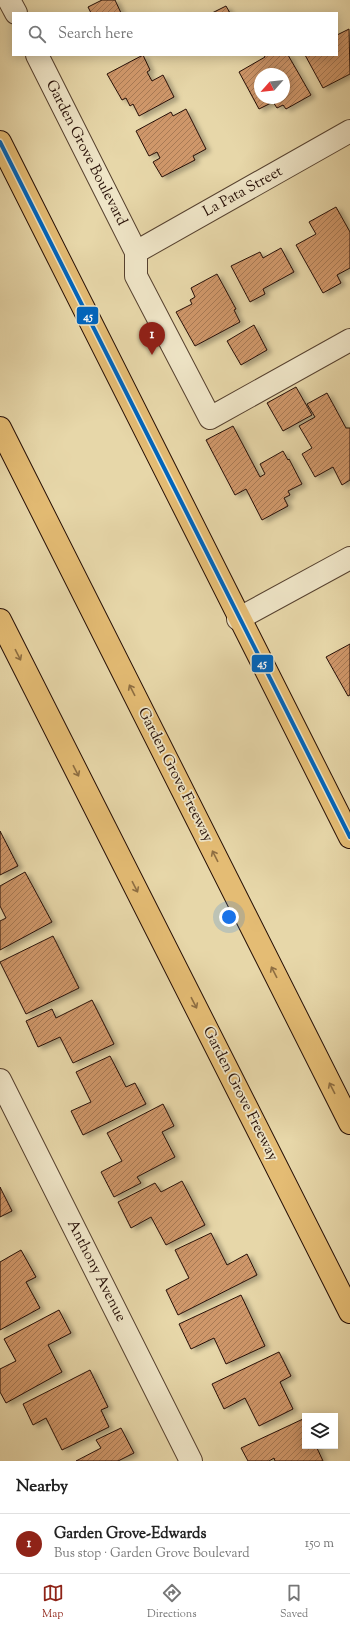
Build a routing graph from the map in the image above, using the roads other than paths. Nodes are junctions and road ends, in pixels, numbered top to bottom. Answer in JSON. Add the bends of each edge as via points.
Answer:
{"nodes":[{"id":1,"x":9,"y":0,"type":"edge"},
{"id":2,"x":15,"y":12,"type":"edge"},
{"id":3,"x":38,"y":56,"type":"edge"},
{"id":4,"x":350,"y":131,"type":"edge"},
{"id":5,"x":0,"y":142,"type":"edge"},
{"id":6,"x":136,"y":252,"type":"junction"},
{"id":7,"x":350,"y":340,"type":"edge"},
{"id":8,"x":0,"y":428,"type":"edge"},
{"id":9,"x":350,"y":558,"type":"edge"},
{"id":10,"x":238,"y":619,"type":"junction"},
{"id":11,"x":0,"y":620,"type":"edge"},
{"id":12,"x":350,"y":837,"type":"edge"},
{"id":13,"x":0,"y":1080,"type":"edge"},
{"id":14,"x":350,"y":1123,"type":"edge"},
{"id":15,"x":350,"y":1312,"type":"edge"},
{"id":16,"x":191,"y":1461,"type":"edge"}],
"edges":[{"from":1,"to":2,"type":"street"},
{"from":3,"to":6,"type":"street","name":"Garden Grove Boulevard"},
{"from":4,"to":6,"type":"street","name":"La Pata Street"},
{"from":5,"to":10,"type":"main road"},
{"from":6,"to":7,"type":"street","via":[[136,276],[210,418]]},
{"from":14,"to":8,"type":"main road","name":"Garden Grove Freeway","one_way":true},
{"from":9,"to":10,"type":"street"},
{"from":10,"to":12,"type":"main road"},
{"from":11,"to":15,"type":"main road","name":"Garden Grove Freeway","one_way":true},
{"from":13,"to":16,"type":"street","name":"Anthony Avenue"}]}
